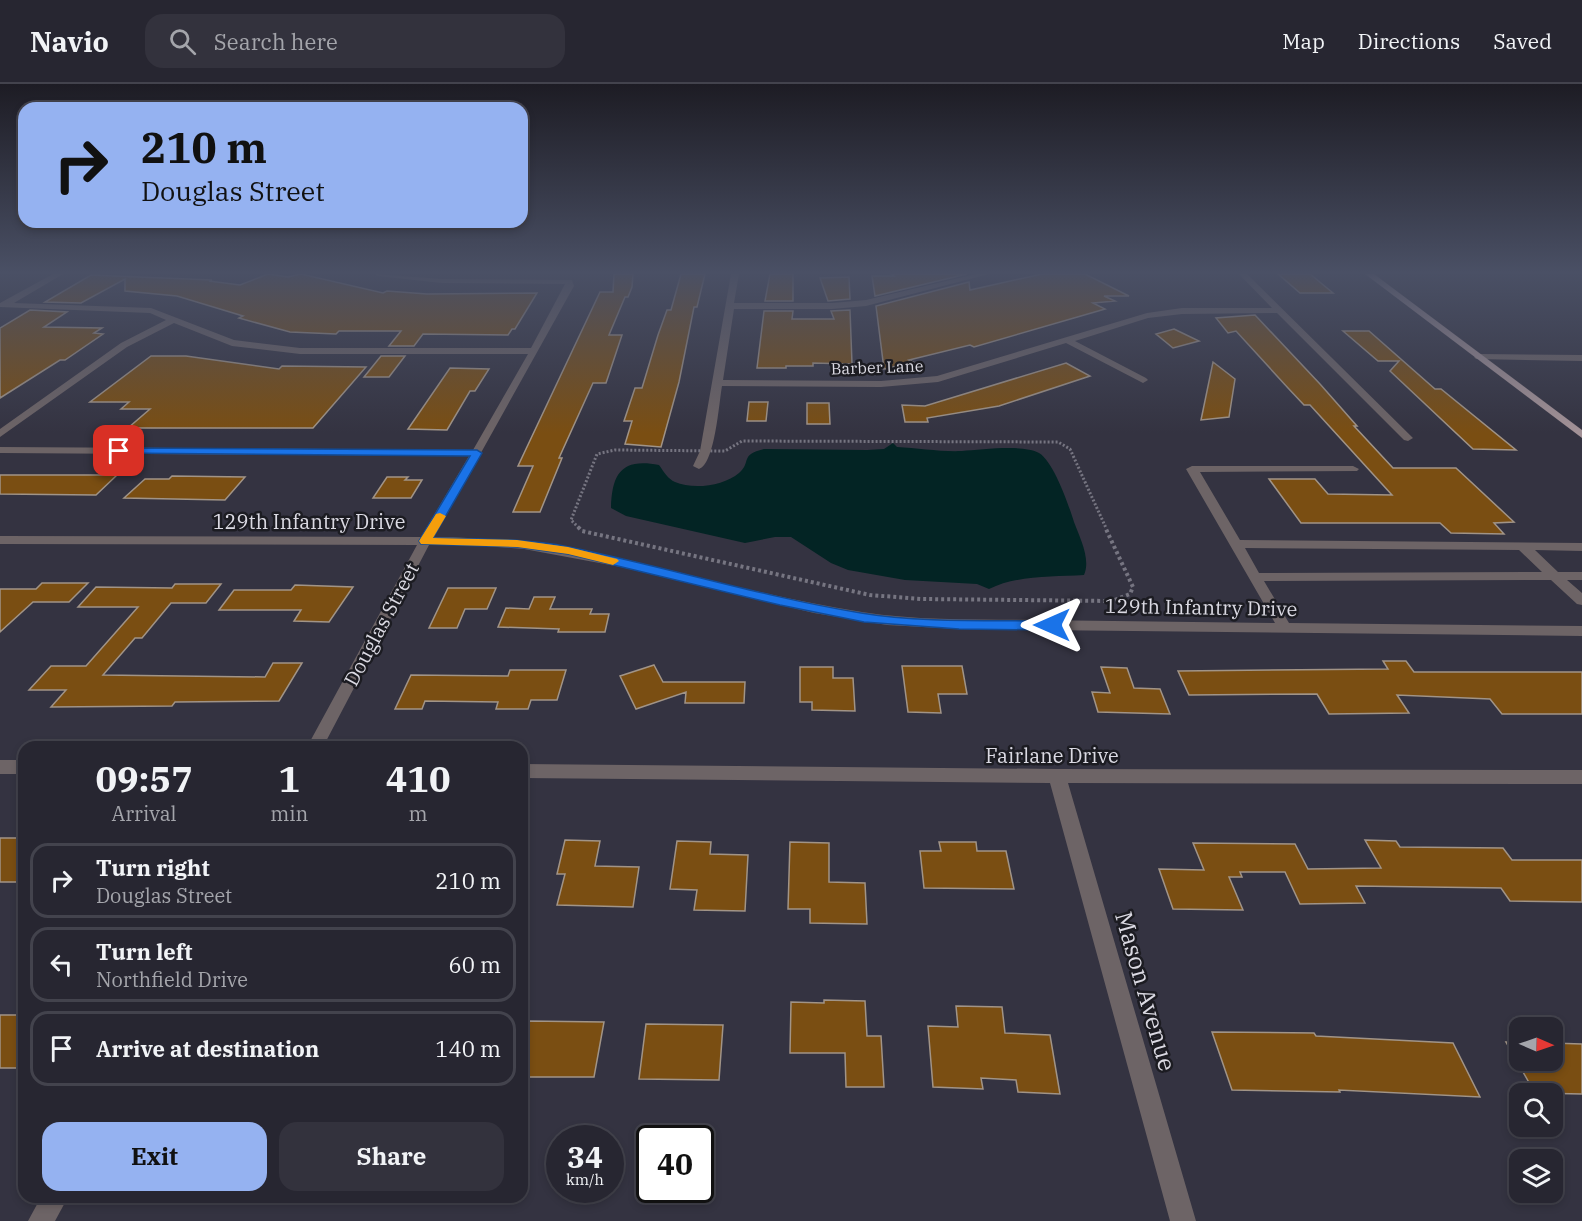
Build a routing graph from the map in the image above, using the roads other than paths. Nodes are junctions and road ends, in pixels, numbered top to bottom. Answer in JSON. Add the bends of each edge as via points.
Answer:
{"nodes":[{"id":1,"x":159,"y":327,"type":"edge"},
{"id":2,"x":194,"y":327,"type":"edge"},
{"id":3,"x":547,"y":327,"type":"edge"},
{"id":4,"x":727,"y":327,"type":"edge"},
{"id":5,"x":1111,"y":327,"type":"edge"},
{"id":6,"x":1297,"y":327,"type":"edge"},
{"id":7,"x":1439,"y":327,"type":"edge"},
{"id":8,"x":1070,"y":341,"type":"junction"},
{"id":9,"x":533,"y":351,"type":"junction"},
{"id":10,"x":1479,"y":357,"type":"junction"},
{"id":11,"x":1582,"y":358,"type":"edge"},
{"id":12,"x":1143,"y":380,"type":"dead end"},
{"id":13,"x":718,"y":384,"type":"junction"},
{"id":14,"x":0,"y":434,"type":"edge"},
{"id":15,"x":1581,"y":434,"type":"edge"},
{"id":16,"x":1408,"y":438,"type":"dead end"},
{"id":17,"x":0,"y":450,"type":"edge"},
{"id":18,"x":477,"y":453,"type":"junction"},
{"id":19,"x":699,"y":465,"type":"dead end"},
{"id":20,"x":1353,"y":469,"type":"dead end"},
{"id":21,"x":0,"y":540,"type":"edge"},
{"id":22,"x":425,"y":541,"type":"junction"},
{"id":23,"x":1236,"y":544,"type":"junction"},
{"id":24,"x":1522,"y":546,"type":"junction"},
{"id":25,"x":1582,"y":547,"type":"edge"},
{"id":26,"x":1555,"y":576,"type":"junction"},
{"id":27,"x":1582,"y":576,"type":"edge"},
{"id":28,"x":1256,"y":577,"type":"junction"},
{"id":29,"x":1582,"y":601,"type":"edge"},
{"id":30,"x":1285,"y":628,"type":"junction"},
{"id":31,"x":1582,"y":631,"type":"edge"},
{"id":32,"x":318,"y":741,"type":"edge"},
{"id":33,"x":0,"y":767,"type":"edge"},
{"id":34,"x":18,"y":767,"type":"edge"},
{"id":35,"x":528,"y":771,"type":"edge"},
{"id":36,"x":1058,"y":776,"type":"junction"},
{"id":37,"x":1582,"y":777,"type":"edge"},
{"id":38,"x":52,"y":1203,"type":"edge"},
{"id":39,"x":41,"y":1221,"type":"edge"},
{"id":40,"x":1183,"y":1221,"type":"edge"}],
"edges":[{"from":1,"to":14,"type":"street","via":[[124,345]]},
{"from":2,"to":9,"type":"street","via":[[232,343],[300,351]]},
{"from":3,"to":9,"type":"street","name":"Douglas Street"},
{"from":4,"to":13,"type":"street"},
{"from":5,"to":8,"type":"street","name":"Barber Lane"},
{"from":6,"to":16,"type":"street"},
{"from":7,"to":10,"type":"main road"},
{"from":8,"to":12,"type":"street"},
{"from":8,"to":13,"type":"street","name":"Barber Lane","via":[[938,379],[904,383]]},
{"from":9,"to":18,"type":"street","name":"Douglas Street"},
{"from":10,"to":11,"type":"street"},
{"from":10,"to":15,"type":"main road"},
{"from":13,"to":19,"type":"street","via":[[706,451]]},
{"from":17,"to":18,"type":"street"},
{"from":18,"to":22,"type":"street","name":"Douglas Street"},
{"from":20,"to":23,"type":"street","via":[[1192,469]]},
{"from":21,"to":22,"type":"street","name":"129th Infantry Drive"},
{"from":22,"to":30,"type":"street","name":"129th Infantry Drive","via":[[517,543],[568,551],[864,618],[959,624]]},
{"from":22,"to":32,"type":"street","name":"Douglas Street"},
{"from":23,"to":24,"type":"street"},
{"from":23,"to":28,"type":"street"},
{"from":24,"to":25,"type":"street"},
{"from":24,"to":26,"type":"street"},
{"from":26,"to":27,"type":"street"},
{"from":26,"to":28,"type":"street"},
{"from":26,"to":29,"type":"street"},
{"from":28,"to":30,"type":"street"},
{"from":30,"to":31,"type":"street","name":"129th Infantry Drive"},
{"from":33,"to":34,"type":"street"},
{"from":35,"to":36,"type":"street","name":"Fairlane Drive"},
{"from":36,"to":37,"type":"street","name":"Fairlane Drive"},
{"from":36,"to":40,"type":"street","name":"Mason Avenue"},
{"from":38,"to":39,"type":"street"}]}
